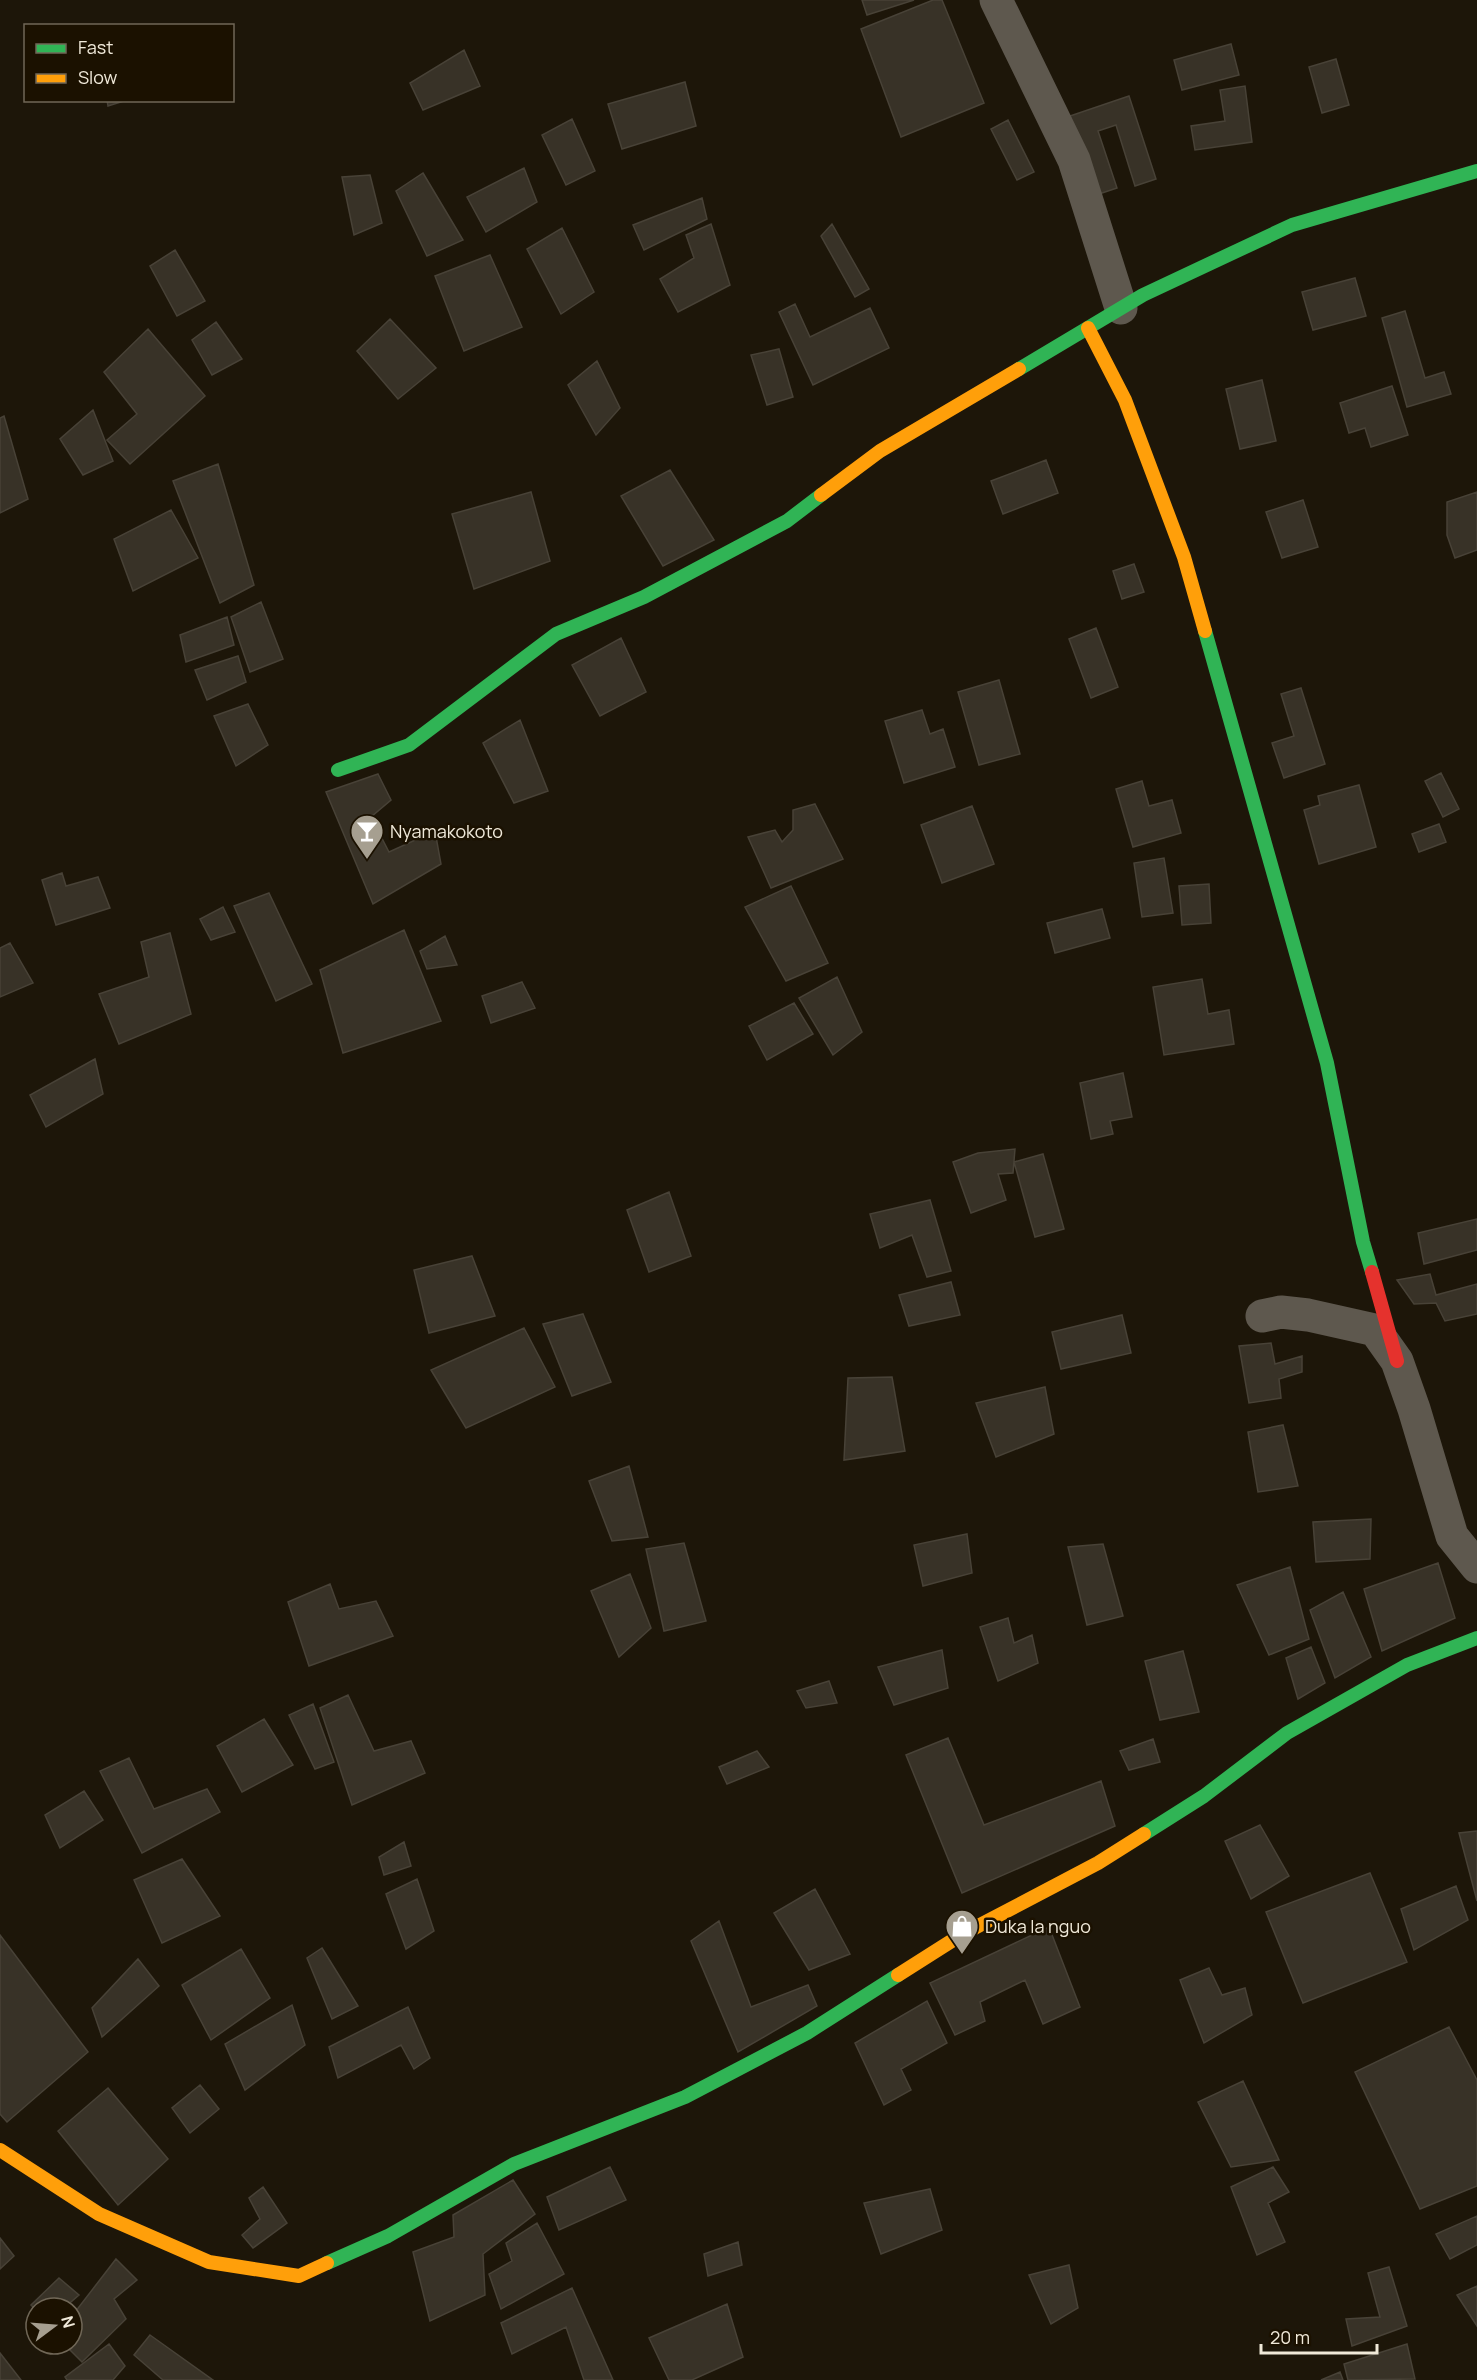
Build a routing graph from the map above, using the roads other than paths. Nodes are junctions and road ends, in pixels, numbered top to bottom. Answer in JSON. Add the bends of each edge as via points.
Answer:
{"nodes":[{"id":1,"x":996,"y":0,"type":"edge"},
{"id":2,"x":1477,"y":171,"type":"edge"},
{"id":3,"x":1121,"y":308,"type":"junction"},
{"id":4,"x":1088,"y":328,"type":"junction"},
{"id":5,"x":338,"y":770,"type":"dead end"},
{"id":6,"x":1262,"y":1316,"type":"dead end"},
{"id":7,"x":1397,"y":1360,"type":"junction"},
{"id":8,"x":1477,"y":1567,"type":"edge"},
{"id":9,"x":1477,"y":1638,"type":"edge"},
{"id":10,"x":0,"y":2150,"type":"edge"}],
"edges":[{"from":1,"to":3,"type":"street","via":[[1074,160]]},
{"from":2,"to":3,"type":"street","via":[[1292,225]]},
{"from":3,"to":4,"type":"street"},
{"from":4,"to":5,"type":"street","via":[[880,452],[787,521],[644,597],[556,634],[409,745]]},
{"from":4,"to":7,"type":"street","via":[[1125,400],[1184,557],[1328,1063],[1363,1242]]},
{"from":6,"to":7,"type":"street","via":[[1281,1312],[1308,1315],[1375,1330]]},
{"from":7,"to":8,"type":"street","via":[[1452,1536]]},
{"from":9,"to":10,"type":"street","via":[[1407,1665],[1287,1733],[1204,1796],[1098,1863],[961,1935],[807,2033],[685,2097],[514,2164],[388,2236],[299,2276],[209,2262],[99,2214]]}]}
